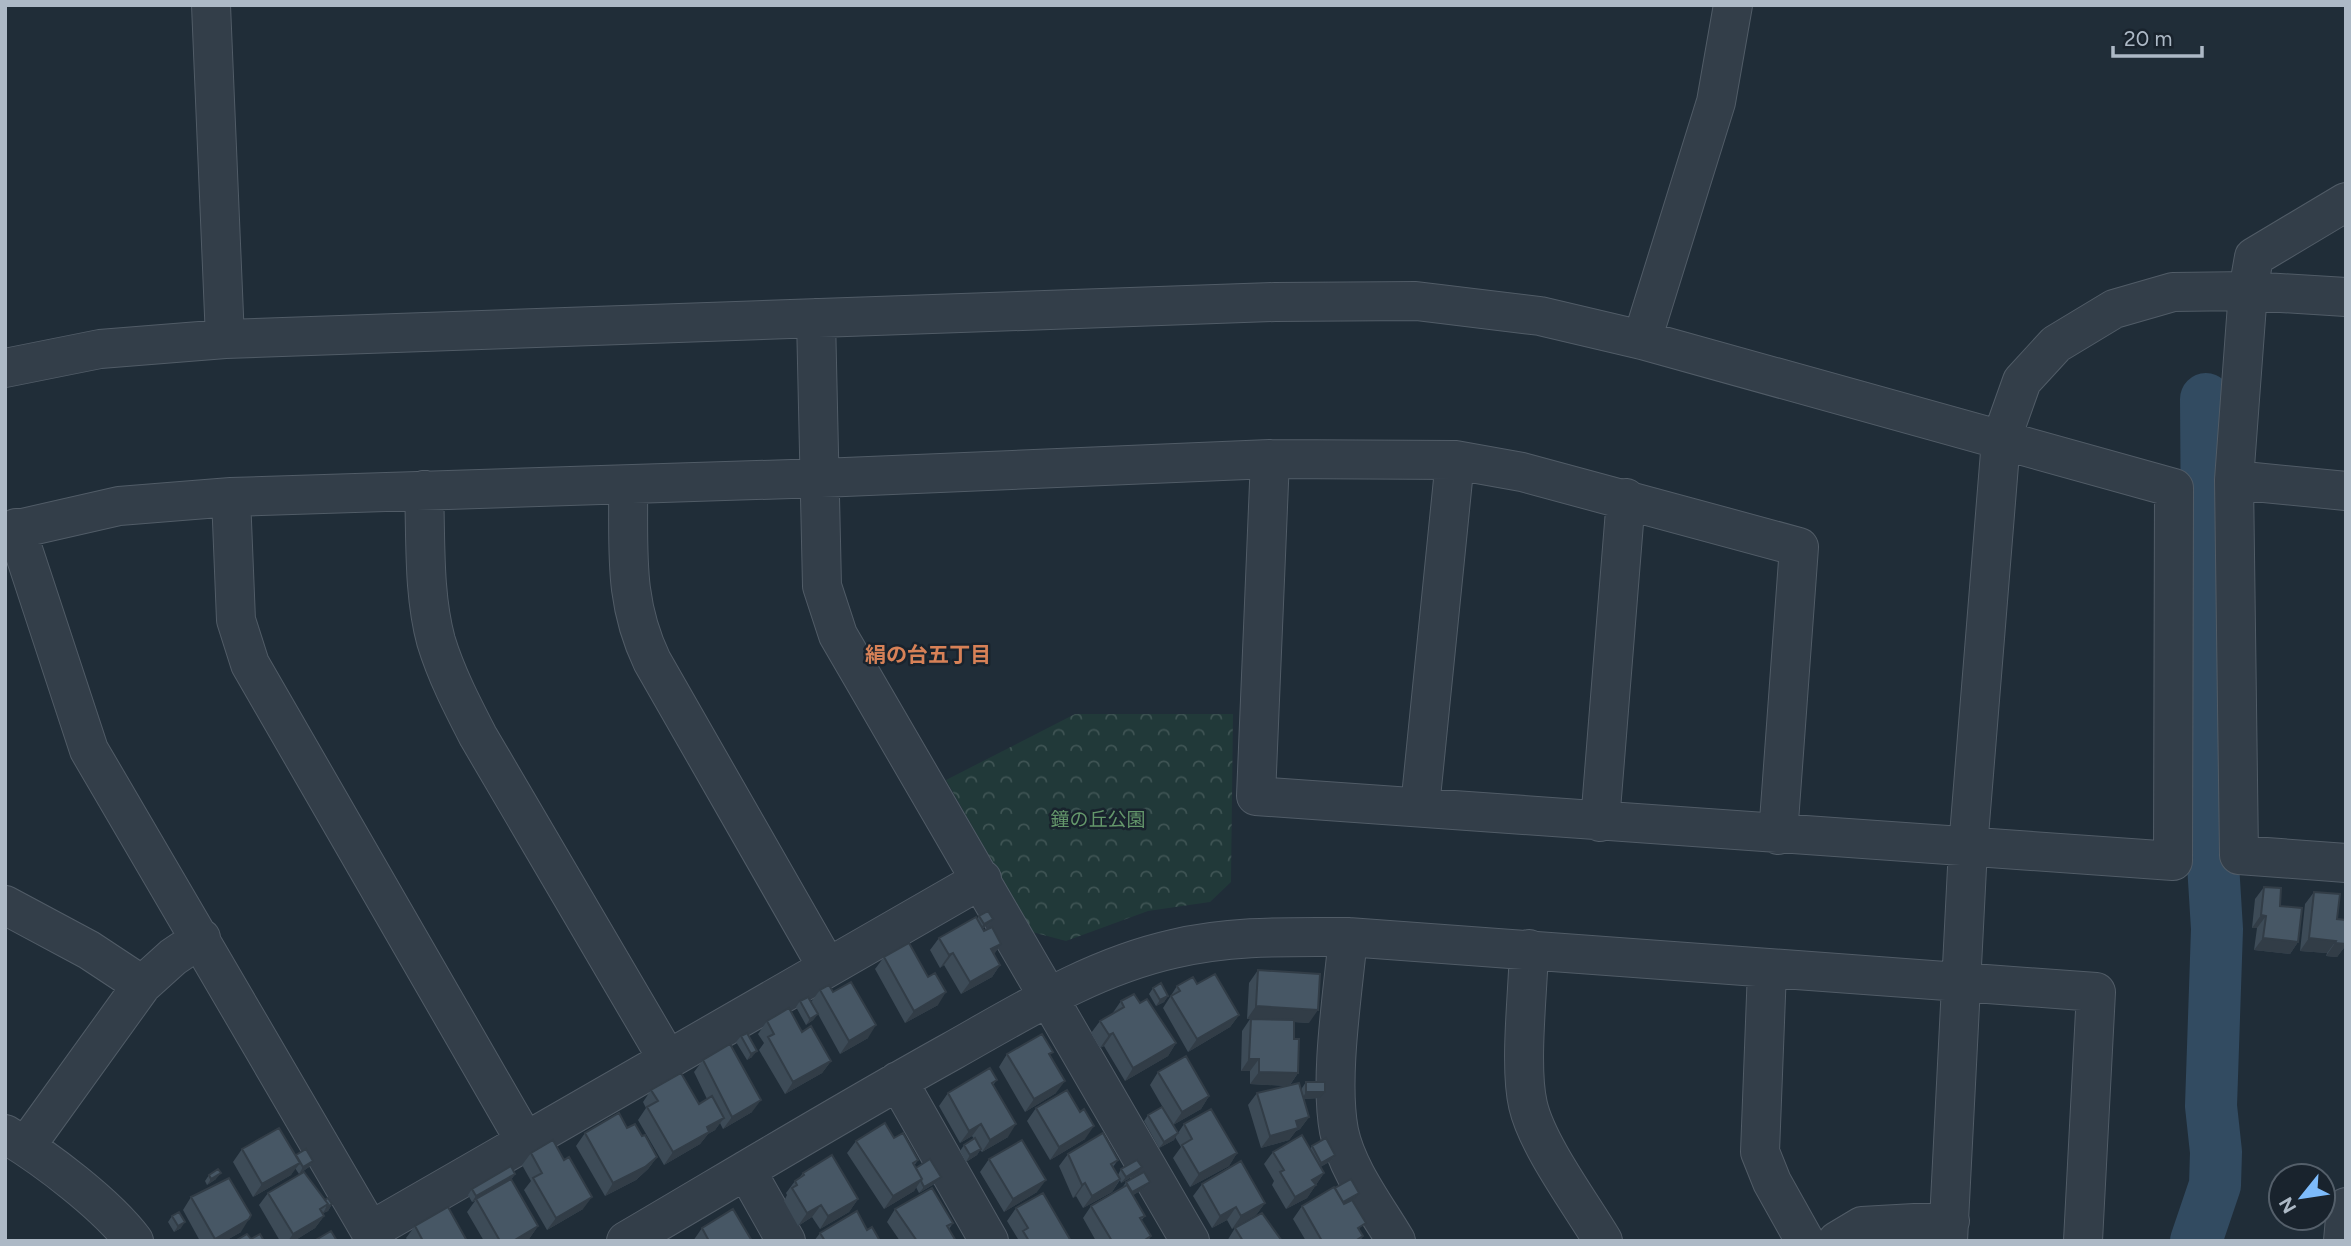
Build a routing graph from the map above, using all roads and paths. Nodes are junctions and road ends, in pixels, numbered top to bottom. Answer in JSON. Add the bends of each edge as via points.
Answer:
{"nodes":[{"id":1,"x":211,"y":5,"type":"edge"},
{"id":2,"x":1733,"y":5,"type":"edge"},
{"id":3,"x":2346,"y":202,"type":"edge"},
{"id":4,"x":2248,"y":291,"type":"junction"},
{"id":5,"x":2346,"y":297,"type":"edge"},
{"id":6,"x":816,"y":318,"type":"junction"},
{"id":7,"x":225,"y":339,"type":"junction"},
{"id":8,"x":1642,"y":340,"type":"junction"},
{"id":9,"x":5,"y":368,"type":"edge"},
{"id":10,"x":2001,"y":440,"type":"junction"},
{"id":11,"x":1270,"y":459,"type":"junction"},
{"id":12,"x":1455,"y":460,"type":"junction"},
{"id":13,"x":821,"y":478,"type":"junction"},
{"id":14,"x":2234,"y":480,"type":"junction"},
{"id":15,"x":628,"y":485,"type":"junction"},
{"id":16,"x":424,"y":490,"type":"junction"},
{"id":17,"x":2346,"y":491,"type":"edge"},
{"id":18,"x":231,"y":497,"type":"junction"},
{"id":19,"x":1626,"y":498,"type":"junction"},
{"id":20,"x":11,"y":530,"type":"edge"},
{"id":21,"x":1420,"y":807,"type":"junction"},
{"id":22,"x":1600,"y":822,"type":"junction"},
{"id":23,"x":1778,"y":835,"type":"junction"},
{"id":24,"x":1968,"y":848,"type":"junction"},
{"id":25,"x":2346,"y":863,"type":"edge"},
{"id":26,"x":982,"y":879,"type":"junction"},
{"id":27,"x":5,"y":905,"type":"edge"},
{"id":28,"x":1348,"y":937,"type":"junction"},
{"id":29,"x":201,"y":938,"type":"junction"},
{"id":30,"x":1530,"y":949,"type":"junction"},
{"id":31,"x":827,"y":967,"type":"junction"},
{"id":32,"x":1767,"y":970,"type":"junction"},
{"id":33,"x":1960,"y":981,"type":"junction"},
{"id":34,"x":142,"y":985,"type":"junction"},
{"id":35,"x":1051,"y":996,"type":"junction"},
{"id":36,"x":668,"y":1060,"type":"junction"},
{"id":37,"x":898,"y":1081,"type":"junction"},
{"id":38,"x":16,"y":1140,"type":"edge"},
{"id":39,"x":525,"y":1141,"type":"junction"},
{"id":40,"x":746,"y":1170,"type":"junction"},
{"id":41,"x":2346,"y":1207,"type":"edge"},
{"id":42,"x":1949,"y":1231,"type":"edge"},
{"id":43,"x":373,"y":1236,"type":"edge"},
{"id":44,"x":134,"y":1241,"type":"edge"},
{"id":45,"x":626,"y":1241,"type":"edge"},
{"id":46,"x":786,"y":1241,"type":"edge"},
{"id":47,"x":989,"y":1241,"type":"edge"},
{"id":48,"x":1190,"y":1241,"type":"edge"},
{"id":49,"x":1396,"y":1241,"type":"edge"},
{"id":50,"x":1603,"y":1241,"type":"edge"},
{"id":51,"x":1805,"y":1241,"type":"edge"},
{"id":52,"x":1836,"y":1241,"type":"edge"},
{"id":53,"x":2083,"y":1241,"type":"edge"},
{"id":54,"x":2343,"y":1241,"type":"edge"}],
"edges":[{"from":1,"to":7,"type":"street"},
{"from":2,"to":8,"type":"street","via":[[1716,102]]},
{"from":3,"to":4,"type":"street","via":[[2254,257]]},
{"from":4,"to":5,"type":"street"},
{"from":4,"to":10,"type":"street","via":[[2173,292],[2114,309],[2056,345],[2022,381]]},
{"from":4,"to":14,"type":"street"},
{"from":6,"to":7,"type":"street"},
{"from":6,"to":8,"type":"street","via":[[1275,302],[1416,302],[1539,316]]},
{"from":6,"to":13,"type":"street"},
{"from":7,"to":9,"type":"street","via":[[100,349]]},
{"from":8,"to":10,"type":"street"},
{"from":10,"to":24,"type":"street"},
{"from":10,"to":24,"type":"street","via":[[2174,488],[2173,861]]},
{"from":11,"to":12,"type":"street"},
{"from":11,"to":13,"type":"street"},
{"from":11,"to":21,"type":"street","via":[[1256,796]]},
{"from":12,"to":19,"type":"street"},
{"from":12,"to":21,"type":"street"},
{"from":13,"to":15,"type":"street"},
{"from":13,"to":26,"type":"street","via":[[822,586],[838,635]]},
{"from":14,"to":17,"type":"street"},
{"from":14,"to":25,"type":"street","via":[[2239,855]]},
{"from":15,"to":16,"type":"street"},
{"from":15,"to":31,"type":"street","via":[[629,593],[637,630]]},
{"from":16,"to":18,"type":"street"},
{"from":16,"to":36,"type":"street","via":[[436,640],[453,688]]},
{"from":18,"to":20,"type":"street","via":[[119,506]]},
{"from":18,"to":39,"type":"street","via":[[236,620],[250,664]]},
{"from":19,"to":22,"type":"street"},
{"from":19,"to":23,"type":"street","via":[[1799,547]]},
{"from":20,"to":29,"type":"street","via":[[89,750]]},
{"from":21,"to":22,"type":"street"},
{"from":22,"to":23,"type":"street"},
{"from":23,"to":24,"type":"street"},
{"from":24,"to":33,"type":"street"},
{"from":26,"to":31,"type":"street"},
{"from":26,"to":35,"type":"street"},
{"from":27,"to":34,"type":"street"},
{"from":28,"to":30,"type":"street"},
{"from":28,"to":35,"type":"street","via":[[1243,937],[1173,949],[1109,968]]},
{"from":28,"to":49,"type":"street","via":[[1335,1097],[1340,1132],[1353,1166]]},
{"from":29,"to":34,"type":"street"},
{"from":29,"to":43,"type":"street"},
{"from":30,"to":32,"type":"street"},
{"from":30,"to":50,"type":"street","via":[[1528,1105],[1537,1130]]},
{"from":31,"to":36,"type":"street"},
{"from":32,"to":33,"type":"street"},
{"from":32,"to":51,"type":"street","via":[[1760,1152]]},
{"from":33,"to":42,"type":"street"},
{"from":33,"to":53,"type":"street","via":[[2096,992]]},
{"from":34,"to":38,"type":"street"},
{"from":35,"to":37,"type":"street"},
{"from":35,"to":48,"type":"street"},
{"from":36,"to":39,"type":"street"},
{"from":37,"to":40,"type":"street"},
{"from":37,"to":47,"type":"street"},
{"from":38,"to":44,"type":"street","via":[[121,1224]]},
{"from":39,"to":43,"type":"street"},
{"from":40,"to":45,"type":"street"},
{"from":40,"to":46,"type":"street"},
{"from":41,"to":54,"type":"street"},
{"from":42,"to":52,"type":"street","via":[[1862,1227]]}]}
